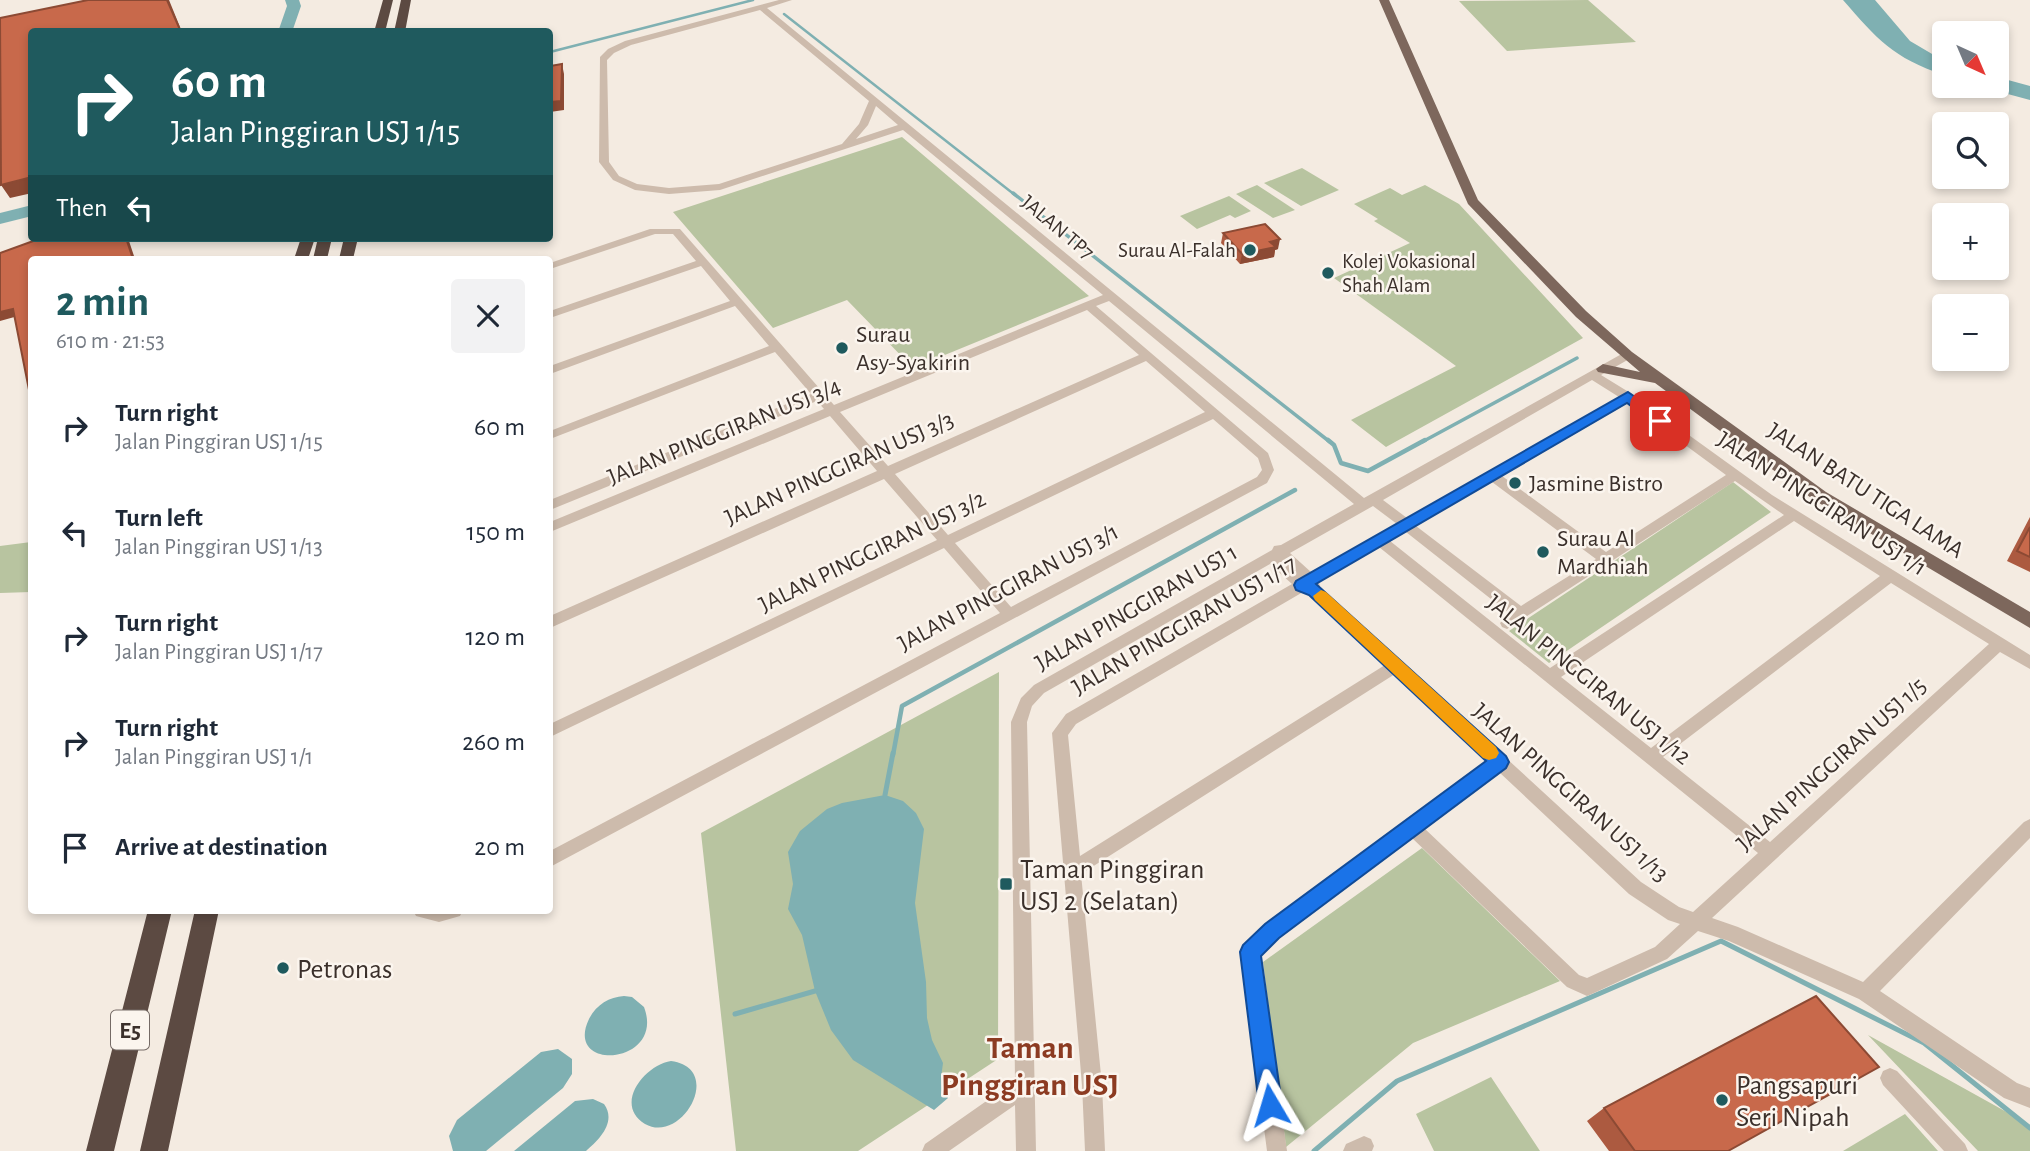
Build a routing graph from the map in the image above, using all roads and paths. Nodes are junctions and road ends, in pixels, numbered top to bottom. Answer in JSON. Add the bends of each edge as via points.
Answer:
{"nodes":[{"id":1,"x":388,"y":0,"type":"edge"},
{"id":2,"x":406,"y":0,"type":"edge"},
{"id":3,"x":788,"y":0,"type":"edge"},
{"id":4,"x":1384,"y":0,"type":"edge"},
{"id":5,"x":761,"y":7,"type":"junction"},
{"id":6,"x":380,"y":28,"type":"edge"},
{"id":7,"x":400,"y":28,"type":"edge"},
{"id":8,"x":874,"y":100,"type":"junction"},
{"id":9,"x":905,"y":126,"type":"junction"},
{"id":10,"x":881,"y":134,"type":"junction"},
{"id":11,"x":922,"y":140,"type":"junction"},
{"id":12,"x":845,"y":146,"type":"junction"},
{"id":13,"x":702,"y":262,"type":"junction"},
{"id":14,"x":553,"y":264,"type":"edge"},
{"id":15,"x":1111,"y":296,"type":"junction"},
{"id":16,"x":737,"y":302,"type":"junction"},
{"id":17,"x":1088,"y":306,"type":"junction"},
{"id":18,"x":553,"y":314,"type":"edge"},
{"id":19,"x":1599,"y":330,"type":"junction"},
{"id":20,"x":777,"y":347,"type":"junction"},
{"id":21,"x":1627,"y":355,"type":"junction"},
{"id":22,"x":1147,"y":356,"type":"junction"},
{"id":23,"x":553,"y":369,"type":"edge"},
{"id":24,"x":1598,"y":372,"type":"junction"},
{"id":25,"x":1662,"y":381,"type":"junction"},
{"id":26,"x":819,"y":395,"type":"junction"},
{"id":27,"x":1628,"y":397,"type":"junction"},
{"id":28,"x":832,"y":411,"type":"junction"},
{"id":29,"x":1214,"y":413,"type":"junction"},
{"id":30,"x":553,"y":434,"type":"edge"},
{"id":31,"x":886,"y":472,"type":"junction"},
{"id":32,"x":1492,"y":475,"type":"junction"},
{"id":33,"x":1734,"y":476,"type":"junction"},
{"id":34,"x":1367,"y":502,"type":"junction"},
{"id":35,"x":553,"y":504,"type":"edge"},
{"id":36,"x":1794,"y":515,"type":"junction"},
{"id":37,"x":1406,"y":525,"type":"junction"},
{"id":38,"x":553,"y":526,"type":"edge"},
{"id":39,"x":1379,"y":540,"type":"junction"},
{"id":40,"x":946,"y":541,"type":"junction"},
{"id":41,"x":1275,"y":553,"type":"junction"},
{"id":42,"x":1606,"y":559,"type":"junction"},
{"id":43,"x":1889,"y":576,"type":"junction"},
{"id":44,"x":1309,"y":585,"type":"junction"},
{"id":45,"x":1009,"y":614,"type":"junction"},
{"id":46,"x":1521,"y":614,"type":"junction"},
{"id":47,"x":553,"y":621,"type":"edge"},
{"id":48,"x":2030,"y":621,"type":"edge"},
{"id":49,"x":1507,"y":623,"type":"dead end"},
{"id":50,"x":1999,"y":644,"type":"junction"},
{"id":51,"x":2030,"y":663,"type":"edge"},
{"id":52,"x":1396,"y":666,"type":"junction"},
{"id":53,"x":1550,"y":676,"type":"junction"},
{"id":54,"x":553,"y":730,"type":"edge"},
{"id":55,"x":1651,"y":757,"type":"junction"},
{"id":56,"x":1500,"y":762,"type":"junction"},
{"id":57,"x":1412,"y":827,"type":"junction"},
{"id":58,"x":2030,"y":827,"type":"edge"},
{"id":59,"x":1771,"y":853,"type":"junction"},
{"id":60,"x":553,"y":857,"type":"edge"},
{"id":61,"x":1072,"y":870,"type":"junction"},
{"id":62,"x":159,"y":914,"type":"edge"},
{"id":63,"x":206,"y":914,"type":"edge"},
{"id":64,"x":1697,"y":921,"type":"junction"},
{"id":65,"x":1866,"y":992,"type":"junction"},
{"id":66,"x":1890,"y":1078,"type":"dead end"},
{"id":67,"x":1024,"y":1087,"type":"junction"},
{"id":68,"x":2030,"y":1098,"type":"edge"},
{"id":69,"x":100,"y":1151,"type":"edge"},
{"id":70,"x":154,"y":1151,"type":"edge"},
{"id":71,"x":932,"y":1151,"type":"edge"},
{"id":72,"x":1026,"y":1151,"type":"edge"},
{"id":73,"x":1095,"y":1151,"type":"edge"},
{"id":74,"x":1277,"y":1151,"type":"edge"},
{"id":75,"x":1958,"y":1151,"type":"edge"}],
"edges":[{"from":1,"to":6,"type":"highway"},
{"from":2,"to":7,"type":"highway"},
{"from":3,"to":5,"type":"street"},
{"from":4,"to":19,"type":"main road","name":"JALAN BATU TIGA LAMA","via":[[1472,201]]},
{"from":5,"to":8,"type":"street","name":"JALAN TP7"},
{"from":5,"to":12,"type":"street","via":[[611,51],[603,59],[604,162],[616,178],[635,187],[669,191],[720,187]]},
{"from":8,"to":9,"type":"street","name":"JALAN TP7"},
{"from":8,"to":12,"type":"street","via":[[863,125]]},
{"from":9,"to":10,"type":"street"},
{"from":9,"to":11,"type":"street","name":"JALAN TP7"},
{"from":10,"to":11,"type":"street"},
{"from":10,"to":12,"type":"street"},
{"from":11,"to":15,"type":"street","name":"JALAN TP7"},
{"from":13,"to":14,"type":"street","via":[[676,231],[654,231]]},
{"from":13,"to":16,"type":"street"},
{"from":13,"to":18,"type":"street"},
{"from":15,"to":17,"type":"street","name":"JALAN PINGGIRAN USJ 3/4"},
{"from":15,"to":34,"type":"street","name":"JALAN TP7"},
{"from":16,"to":20,"type":"street"},
{"from":16,"to":23,"type":"street"},
{"from":17,"to":22,"type":"street","name":"JALAN PINGGIRAN USJ 3/1"},
{"from":17,"to":28,"type":"street","name":"JALAN PINGGIRAN USJ 3/4"},
{"from":19,"to":21,"type":"main road","name":"JALAN BATU TIGA LAMA"},
{"from":19,"to":24,"type":"main road"},
{"from":20,"to":26,"type":"street"},
{"from":20,"to":30,"type":"street"},
{"from":21,"to":24,"type":"street","name":"JALAN PINGGIRAN USJ 1"},
{"from":21,"to":25,"type":"main road","name":"JALAN BATU TIGA LAMA"},
{"from":22,"to":29,"type":"street","name":"JALAN PINGGIRAN USJ 3/1"},
{"from":22,"to":31,"type":"street","name":"JALAN PINGGIRAN USJ 3/3"},
{"from":24,"to":25,"type":"main road"},
{"from":24,"to":27,"type":"street","name":"JALAN PINGGIRAN USJ 1/1"},
{"from":24,"to":34,"type":"street","name":"JALAN PINGGIRAN USJ 1"},
{"from":25,"to":48,"type":"main road","name":"JALAN BATU TIGA LAMA","via":[[1820,496]]},
{"from":26,"to":28,"type":"street"},
{"from":26,"to":35,"type":"street","name":"JALAN PINGGIRAN USJ 3/4"},
{"from":27,"to":32,"type":"street","name":"JALAN PINGGIRAN USJ 1/17"},
{"from":27,"to":33,"type":"street","name":"JALAN PINGGIRAN USJ 1/1"},
{"from":28,"to":31,"type":"street"},
{"from":28,"to":38,"type":"street","name":"JALAN PINGGIRAN USJ 3/4"},
{"from":29,"to":40,"type":"street","name":"JALAN PINGGIRAN USJ 3/2"},
{"from":29,"to":45,"type":"street","name":"JALAN PINGGIRAN USJ 3/1","via":[[1264,456],[1268,470],[1262,480]]},
{"from":31,"to":40,"type":"street"},
{"from":31,"to":47,"type":"street","name":"JALAN PINGGIRAN USJ 3/3"},
{"from":32,"to":37,"type":"street","name":"JALAN PINGGIRAN USJ 1/17"},
{"from":32,"to":42,"type":"street"},
{"from":33,"to":36,"type":"street","name":"JALAN PINGGIRAN USJ 1/1"},
{"from":33,"to":42,"type":"street"},
{"from":34,"to":37,"type":"street","name":"JALAN TP7"},
{"from":34,"to":41,"type":"street","name":"JALAN PINGGIRAN USJ 1"},
{"from":36,"to":43,"type":"street","name":"JALAN PINGGIRAN USJ 1/1"},
{"from":36,"to":53,"type":"street"},
{"from":37,"to":39,"type":"street","name":"JALAN PINGGIRAN USJ 1/17"},
{"from":37,"to":46,"type":"street","name":"JALAN TP7"},
{"from":39,"to":44,"type":"street","name":"JALAN PINGGIRAN USJ 1/17"},
{"from":39,"to":53,"type":"street","name":"JALAN PINGGIRAN USJ 1/12"},
{"from":40,"to":45,"type":"street"},
{"from":40,"to":54,"type":"street","name":"JALAN PINGGIRAN USJ 3/2"},
{"from":41,"to":44,"type":"street","name":"JALAN PINGGIRAN USJ 1/13"},
{"from":41,"to":67,"type":"street","name":"JALAN PINGGIRAN USJ 1","via":[[1039,689],[1026,703],[1019,722]]},
{"from":42,"to":46,"type":"street"},
{"from":43,"to":50,"type":"street","name":"JALAN PINGGIRAN USJ 1/1"},
{"from":43,"to":55,"type":"street"},
{"from":44,"to":52,"type":"street","name":"JALAN PINGGIRAN USJ 1/13"},
{"from":44,"to":61,"type":"street","name":"JALAN PINGGIRAN USJ 1/17","via":[[1071,719],[1060,733]]},
{"from":45,"to":60,"type":"street","name":"JALAN PINGGIRAN USJ 3/1"},
{"from":46,"to":49,"type":"street"},
{"from":50,"to":51,"type":"street","name":"JALAN PINGGIRAN USJ 1/1"},
{"from":50,"to":59,"type":"street","name":"JALAN PINGGIRAN USJ 1/5"},
{"from":52,"to":56,"type":"street","name":"JALAN PINGGIRAN USJ 1/13"},
{"from":52,"to":61,"type":"street"},
{"from":53,"to":55,"type":"street","name":"JALAN PINGGIRAN USJ 1/12"},
{"from":55,"to":59,"type":"street","name":"JALAN PINGGIRAN USJ 1/12"},
{"from":56,"to":57,"type":"street"},
{"from":56,"to":64,"type":"street","name":"JALAN PINGGIRAN USJ 1/13","via":[[1635,888],[1674,914]]},
{"from":57,"to":64,"type":"street","name":"JALAN PINGGIRAN USJ 1/5","via":[[1573,981],[1587,987],[1661,954]]},
{"from":57,"to":74,"type":"street","via":[[1250,952]]},
{"from":58,"to":65,"type":"street"},
{"from":59,"to":64,"type":"street","name":"JALAN PINGGIRAN USJ 1/5"},
{"from":61,"to":73,"type":"street","name":"JALAN PINGGIRAN USJ 1/17"},
{"from":62,"to":69,"type":"highway","number":"E5"},
{"from":63,"to":70,"type":"highway","number":"E5"},
{"from":64,"to":65,"type":"street","name":"JALAN PINGGIRAN USJ 1/13"},
{"from":65,"to":68,"type":"street","name":"JALAN PINGGIRAN USJ 1/13","via":[[2011,1091]]},
{"from":66,"to":75,"type":"street"},
{"from":67,"to":71,"type":"street"},
{"from":67,"to":72,"type":"street","name":"JALAN PINGGIRAN USJ 1"}]}
